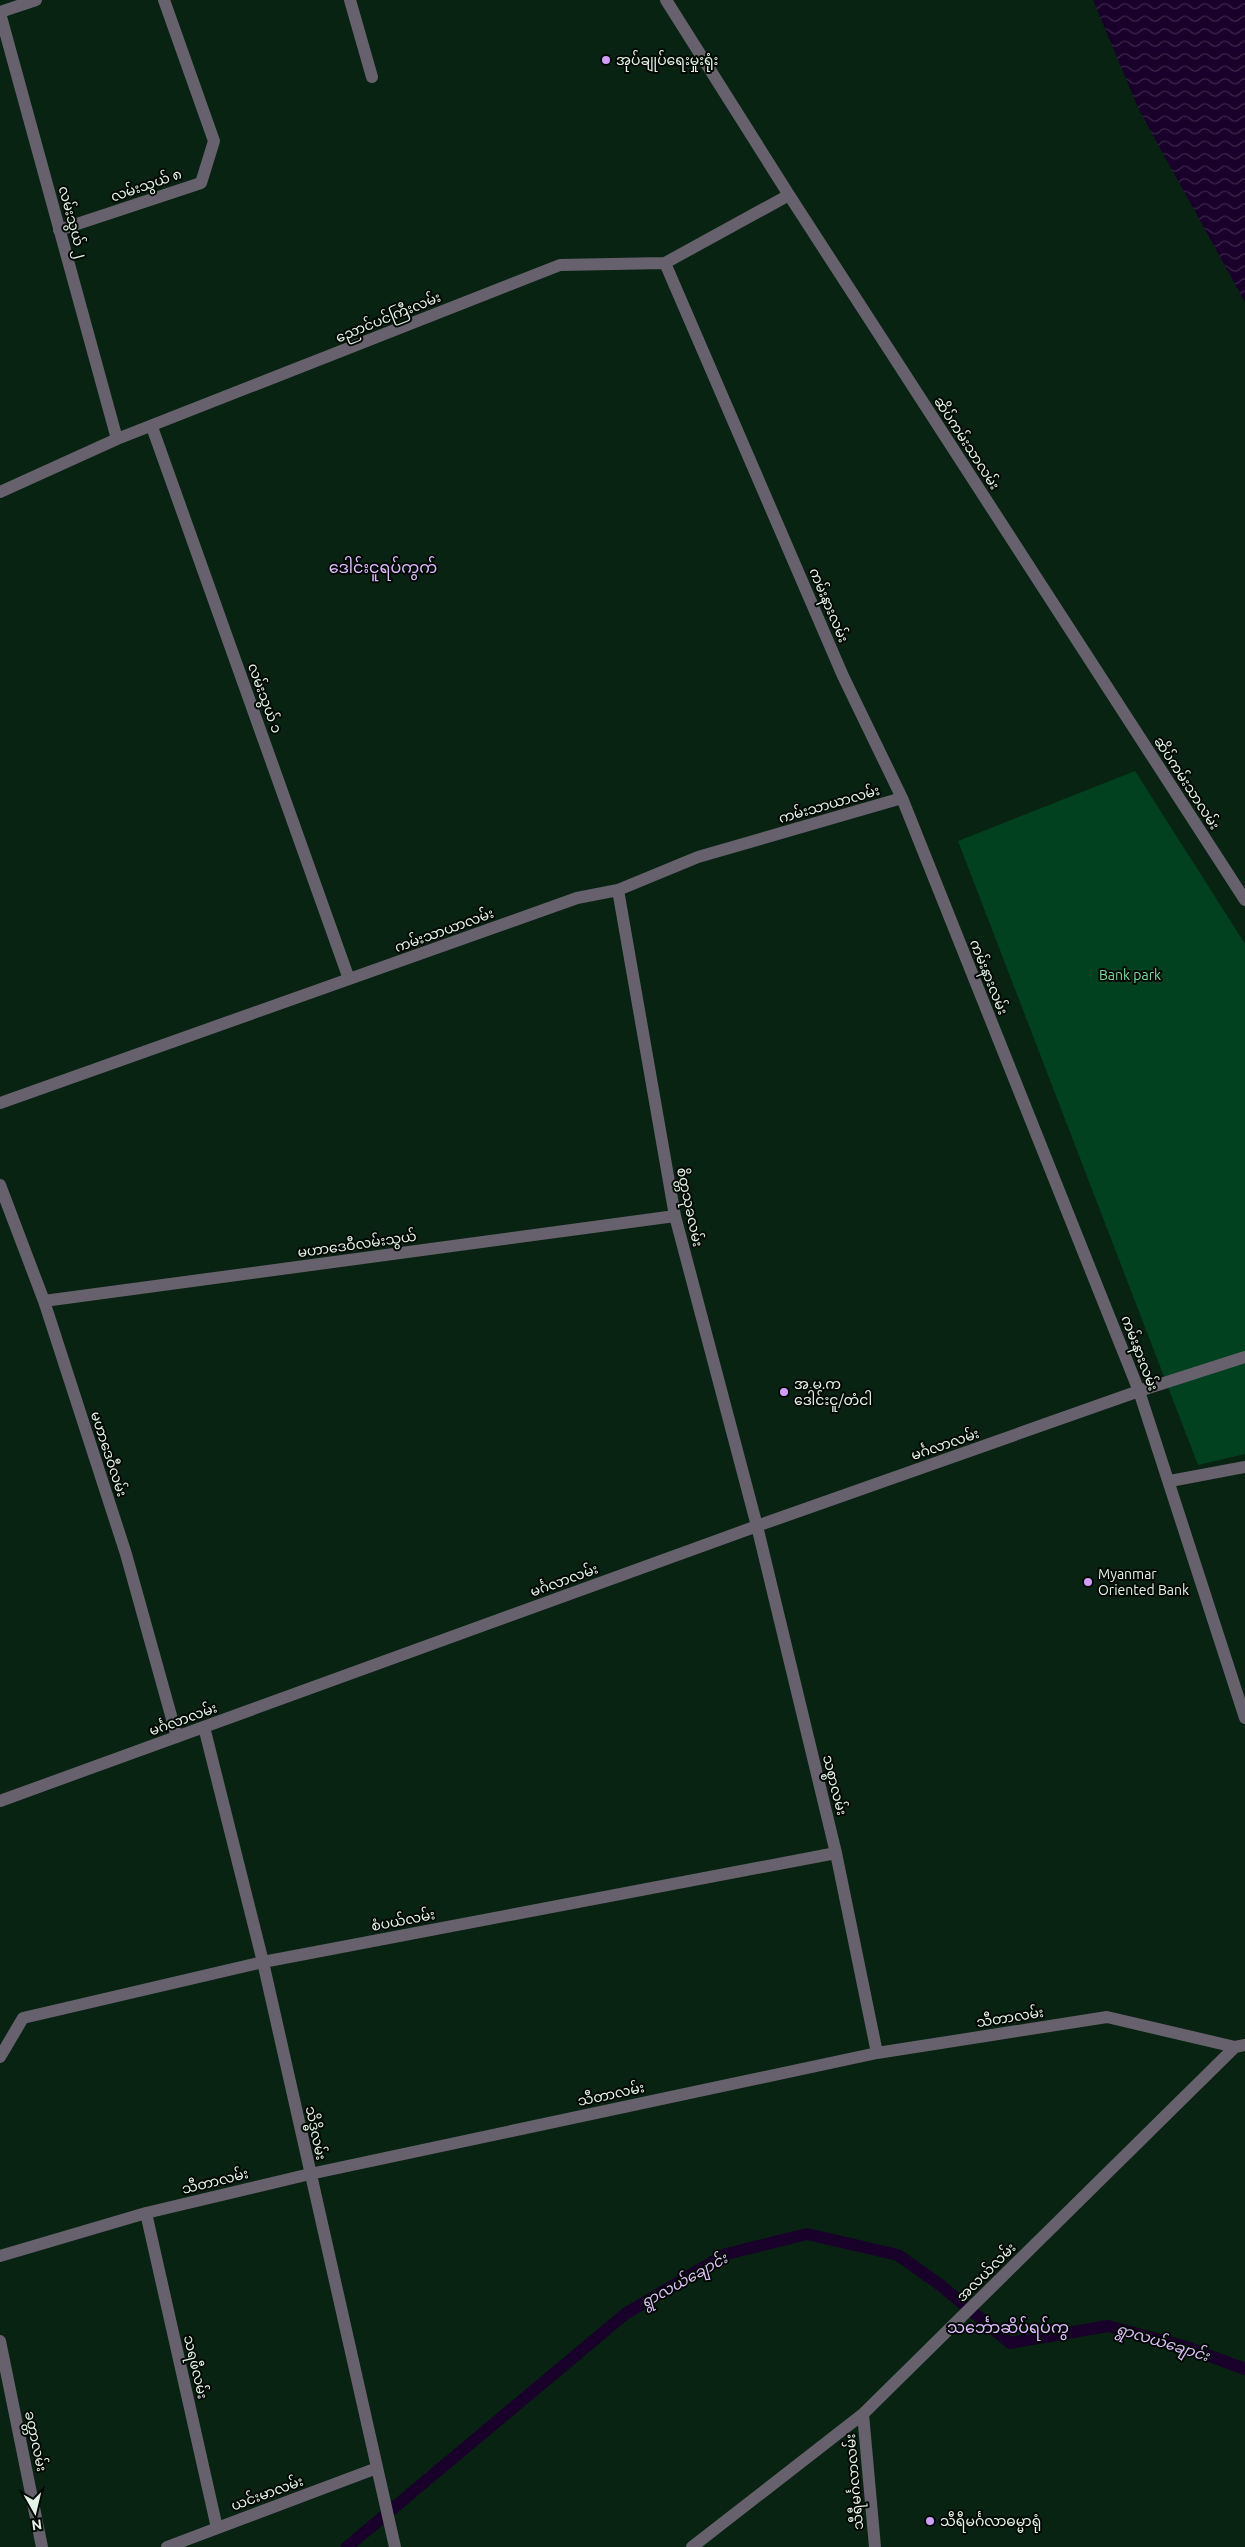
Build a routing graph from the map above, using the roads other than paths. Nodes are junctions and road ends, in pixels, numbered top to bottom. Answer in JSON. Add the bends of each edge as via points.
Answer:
{"nodes":[{"id":1,"x":36,"y":0,"type":"edge"},
{"id":2,"x":164,"y":0,"type":"edge"},
{"id":3,"x":350,"y":0,"type":"edge"},
{"id":4,"x":666,"y":0,"type":"edge"},
{"id":5,"x":0,"y":13,"type":"edge"},
{"id":6,"x":372,"y":77,"type":"dead end"},
{"id":7,"x":789,"y":195,"type":"junction"},
{"id":8,"x":59,"y":230,"type":"junction"},
{"id":9,"x":665,"y":263,"type":"junction"},
{"id":10,"x":152,"y":426,"type":"junction"},
{"id":11,"x":117,"y":439,"type":"junction"},
{"id":12,"x":0,"y":492,"type":"edge"},
{"id":13,"x":902,"y":798,"type":"junction"},
{"id":14,"x":618,"y":890,"type":"junction"},
{"id":15,"x":1245,"y":900,"type":"edge"},
{"id":16,"x":349,"y":979,"type":"junction"},
{"id":17,"x":0,"y":1103,"type":"edge"},
{"id":18,"x":0,"y":1185,"type":"edge"},
{"id":19,"x":674,"y":1216,"type":"junction"},
{"id":20,"x":44,"y":1302,"type":"junction"},
{"id":21,"x":1245,"y":1357,"type":"edge"},
{"id":22,"x":1139,"y":1391,"type":"junction"},
{"id":23,"x":1245,"y":1467,"type":"edge"},
{"id":24,"x":1170,"y":1481,"type":"junction"},
{"id":25,"x":757,"y":1526,"type":"junction"},
{"id":26,"x":1245,"y":1718,"type":"edge"},
{"id":27,"x":204,"y":1727,"type":"junction"},
{"id":28,"x":177,"y":1737,"type":"junction"},
{"id":29,"x":0,"y":1801,"type":"edge"},
{"id":30,"x":836,"y":1853,"type":"junction"},
{"id":31,"x":263,"y":1962,"type":"junction"},
{"id":32,"x":1240,"y":2046,"type":"edge"},
{"id":33,"x":877,"y":2053,"type":"junction"},
{"id":34,"x":0,"y":2057,"type":"edge"},
{"id":35,"x":310,"y":2174,"type":"junction"},
{"id":36,"x":146,"y":2213,"type":"junction"},
{"id":37,"x":0,"y":2256,"type":"edge"},
{"id":38,"x":0,"y":2341,"type":"edge"},
{"id":39,"x":863,"y":2414,"type":"junction"},
{"id":40,"x":377,"y":2468,"type":"junction"},
{"id":41,"x":217,"y":2528,"type":"junction"},
{"id":42,"x":42,"y":2547,"type":"edge"},
{"id":43,"x":167,"y":2547,"type":"edge"},
{"id":44,"x":395,"y":2547,"type":"edge"},
{"id":45,"x":692,"y":2547,"type":"edge"},
{"id":46,"x":875,"y":2547,"type":"edge"}],
"edges":[{"from":1,"to":5,"type":"street"},
{"from":2,"to":8,"type":"street","name":"လမ်းသွယ် ၈","via":[[214,141],[201,183]]},
{"from":3,"to":6,"type":"street"},
{"from":4,"to":7,"type":"street","name":"ဆိပ်ကမ်းသာလမ်း"},
{"from":5,"to":8,"type":"street","name":"လမ်းသွယ် ၂"},
{"from":7,"to":9,"type":"street","name":"ညောင်ပင်ကြီးလမ်း"},
{"from":7,"to":15,"type":"street","name":"ဆိပ်ကမ်းသာလမ်း"},
{"from":8,"to":11,"type":"street","name":"လမ်းသွယ် ၂"},
{"from":9,"to":10,"type":"street","name":"ညောင်ပင်ကြီးလမ်း","via":[[560,265]]},
{"from":9,"to":13,"type":"street","name":"ကမ်းနားလမ်း","via":[[843,676]]},
{"from":10,"to":11,"type":"street","name":"ညောင်ပင်ကြီးလမ်း"},
{"from":10,"to":16,"type":"street","name":"လမ်းသွယ် ၁"},
{"from":11,"to":12,"type":"street","name":"ညောင်ပင်ကြီးလမ်း"},
{"from":13,"to":14,"type":"street","name":"ကမ်းသာယာလမ်း","via":[[698,857]]},
{"from":13,"to":22,"type":"street","name":"ကမ်းနားလမ်း"},
{"from":14,"to":16,"type":"street","name":"ကမ်းသာယာလမ်း","via":[[577,898]]},
{"from":14,"to":19,"type":"street","name":"စိတ္တသုခလမ်း"},
{"from":16,"to":17,"type":"street","name":"ကမ်းသာယာလမ်း"},
{"from":18,"to":20,"type":"street","name":"မဟာဒေဝီလမ်း"},
{"from":19,"to":20,"type":"street","name":"မဟာဒေဝီလမ်းသွယ်"},
{"from":19,"to":25,"type":"street","name":"စိတ္တသုခလမ်း"},
{"from":20,"to":28,"type":"street","name":"မဟာဒေဝီလမ်း","via":[[126,1554]]},
{"from":21,"to":22,"type":"street","name":"မင်္ဂလာလမ်း"},
{"from":22,"to":24,"type":"street","name":"ကမ်းနားလမ်း"},
{"from":22,"to":25,"type":"street","name":"မင်္ဂလာလမ်း"},
{"from":23,"to":24,"type":"street"},
{"from":24,"to":26,"type":"street","name":"ကမ်းနားလမ်း"},
{"from":25,"to":27,"type":"street","name":"မင်္ဂလာလမ်း"},
{"from":25,"to":30,"type":"street","name":"သစ္စာလမ်း"},
{"from":27,"to":28,"type":"street","name":"မင်္ဂလာလမ်း"},
{"from":27,"to":31,"type":"street","name":"သိဒ္ဓိလမ်း"},
{"from":28,"to":29,"type":"street","name":"မင်္ဂလာလမ်း"},
{"from":30,"to":31,"type":"street","name":"စံပယ်လမ်း"},
{"from":30,"to":33,"type":"street","name":"သစ္စာလမ်း"},
{"from":31,"to":34,"type":"street","name":"စံပယ်လမ်း","via":[[23,2018]]},
{"from":31,"to":35,"type":"street","name":"သိဒ္ဓိလမ်း"},
{"from":32,"to":33,"type":"street","name":"သီတာလမ်း","via":[[1107,2018]]},
{"from":32,"to":39,"type":"street","name":"အလယ်လမ်း"},
{"from":33,"to":35,"type":"street","name":"သီတာလမ်း"},
{"from":35,"to":36,"type":"street","name":"သီတာလမ်း"},
{"from":35,"to":40,"type":"street","name":"သိဒ္ဓိလမ်း"},
{"from":36,"to":37,"type":"street","name":"သီတာလမ်း"},
{"from":36,"to":41,"type":"street","name":"သရဖီလမ်း"},
{"from":38,"to":42,"type":"street","name":"ခတ္တာလမ်း"},
{"from":39,"to":45,"type":"street","name":"အလယ်လမ်း"},
{"from":39,"to":46,"type":"street","name":"သီရီမင်္ဂလာလမ်း"},
{"from":40,"to":41,"type":"street","name":"ယင်းမာလမ်း"},
{"from":40,"to":44,"type":"street","name":"သိဒ္ဓိလမ်း"},
{"from":41,"to":43,"type":"street","name":"ယင်းမာလမ်း"}]}
